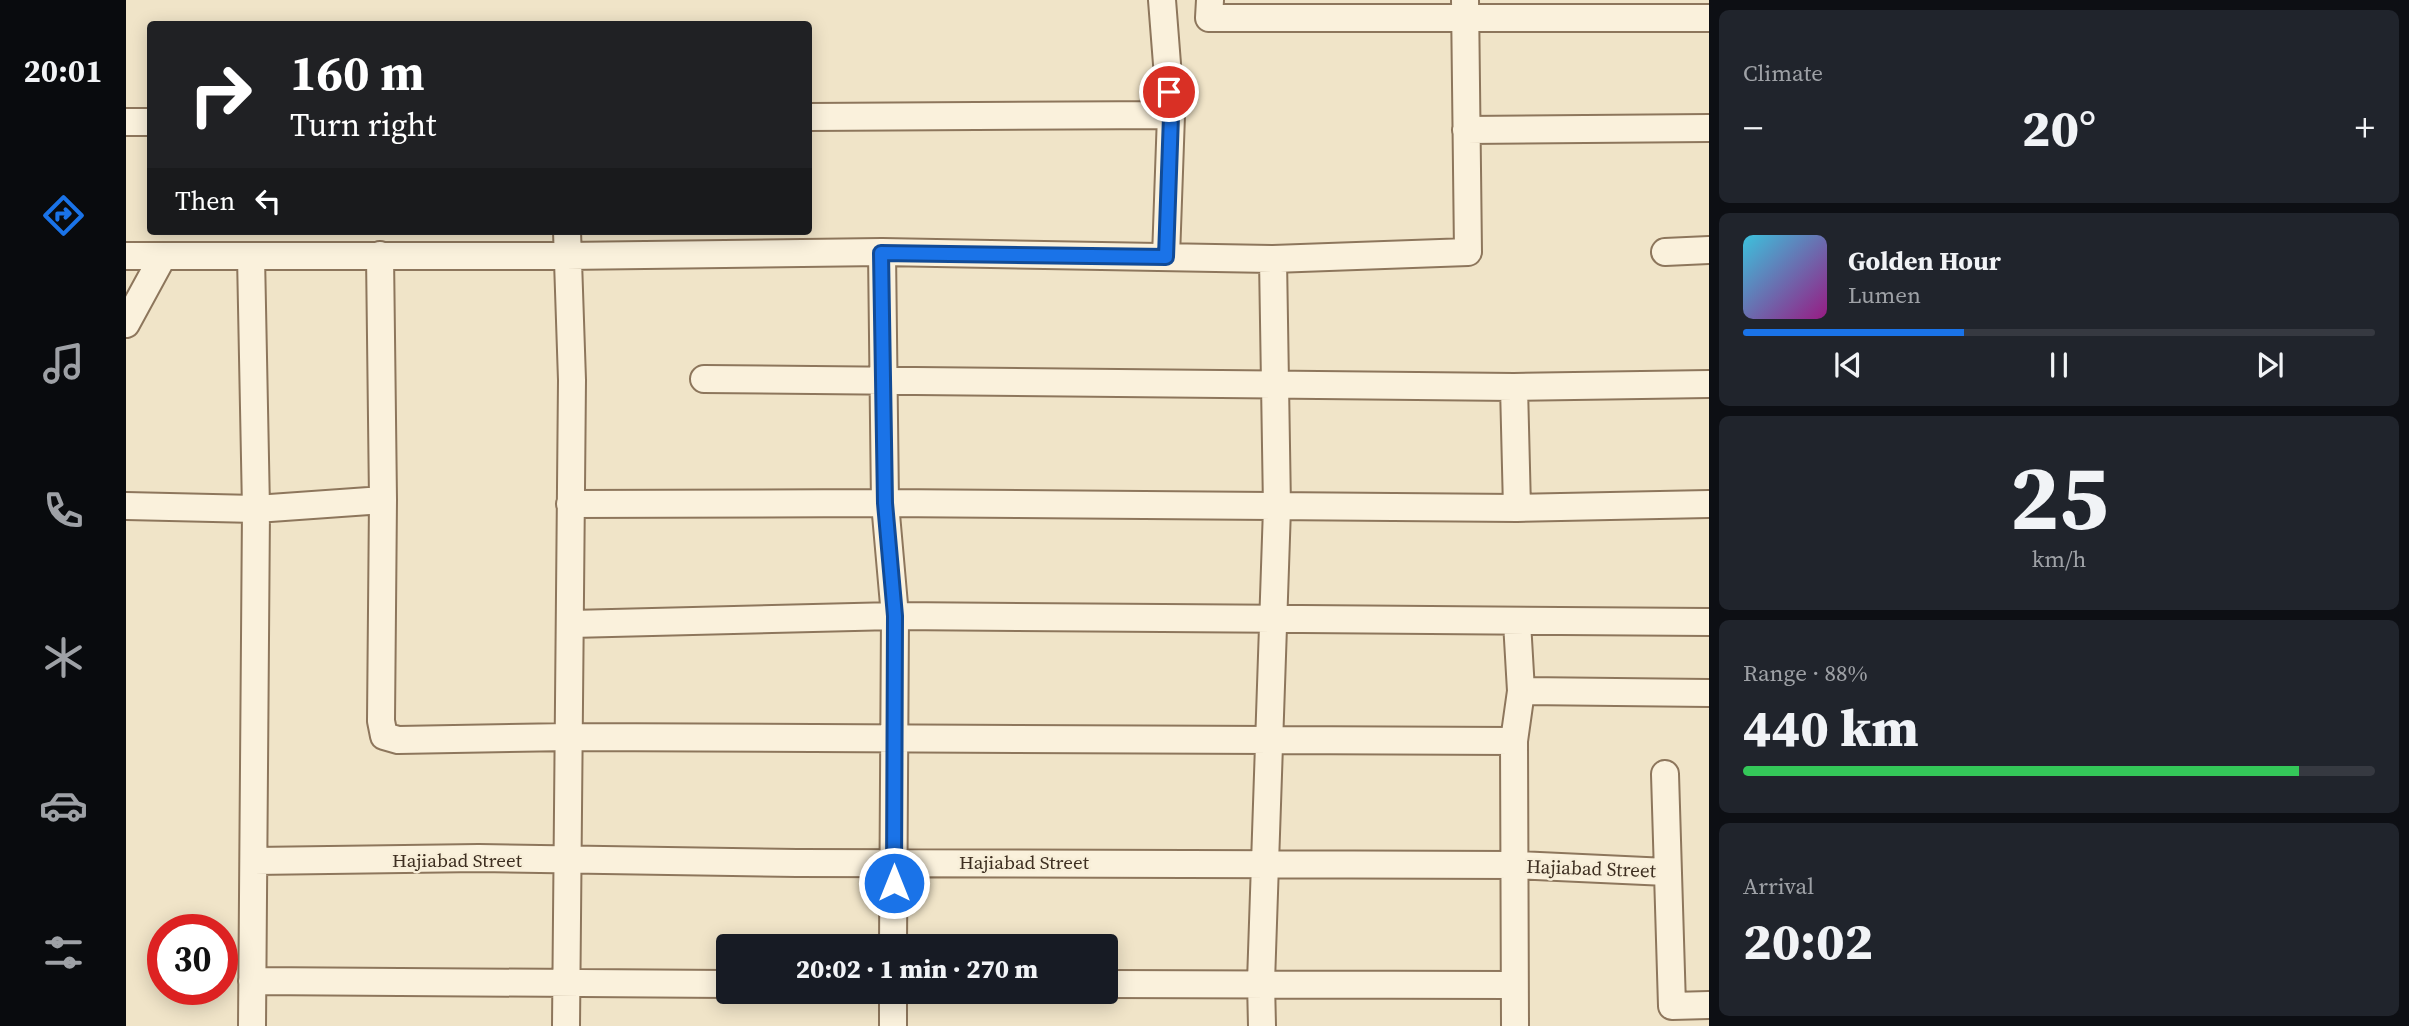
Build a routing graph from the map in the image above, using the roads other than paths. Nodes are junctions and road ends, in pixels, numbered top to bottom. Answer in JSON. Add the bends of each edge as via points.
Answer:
{"nodes":[{"id":1,"x":1162,"y":0,"type":"edge"},
{"id":2,"x":1210,"y":0,"type":"edge"},
{"id":3,"x":1465,"y":9,"type":"edge"},
{"id":4,"x":1709,"y":18,"type":"edge"},
{"id":5,"x":1171,"y":116,"type":"junction"},
{"id":6,"x":812,"y":117,"type":"edge"},
{"id":7,"x":126,"y":122,"type":"edge"},
{"id":8,"x":147,"y":122,"type":"edge"},
{"id":9,"x":1709,"y":128,"type":"edge"},
{"id":10,"x":1466,"y":130,"type":"junction"},
{"id":11,"x":567,"y":244,"type":"edge"},
{"id":12,"x":1709,"y":250,"type":"edge"},
{"id":13,"x":1665,"y":252,"type":"dead end"},
{"id":14,"x":881,"y":253,"type":"junction"},
{"id":15,"x":126,"y":256,"type":"edge"},
{"id":16,"x":163,"y":256,"type":"junction"},
{"id":17,"x":251,"y":256,"type":"junction"},
{"id":18,"x":380,"y":256,"type":"junction"},
{"id":19,"x":1166,"y":257,"type":"junction"},
{"id":20,"x":1273,"y":259,"type":"junction"},
{"id":21,"x":126,"y":324,"type":"edge"},
{"id":22,"x":704,"y":379,"type":"dead end"},
{"id":23,"x":884,"y":380,"type":"junction"},
{"id":24,"x":1275,"y":384,"type":"junction"},
{"id":25,"x":1709,"y":384,"type":"edge"},
{"id":26,"x":1514,"y":387,"type":"junction"},
{"id":27,"x":383,"y":500,"type":"junction"},
{"id":28,"x":885,"y":503,"type":"junction"},
{"id":29,"x":1709,"y":504,"type":"edge"},
{"id":30,"x":570,"y":505,"type":"junction"},
{"id":31,"x":126,"y":506,"type":"edge"},
{"id":32,"x":1277,"y":508,"type":"junction"},
{"id":33,"x":1517,"y":508,"type":"junction"},
{"id":34,"x":256,"y":509,"type":"junction"},
{"id":35,"x":895,"y":616,"type":"junction"},
{"id":36,"x":1272,"y":618,"type":"junction"},
{"id":37,"x":1517,"y":622,"type":"junction"},
{"id":38,"x":1709,"y":622,"type":"edge"},
{"id":39,"x":571,"y":624,"type":"junction"},
{"id":40,"x":1521,"y":691,"type":"junction"},
{"id":41,"x":1709,"y":693,"type":"edge"},
{"id":42,"x":570,"y":737,"type":"junction"},
{"id":43,"x":894,"y":738,"type":"junction"},
{"id":44,"x":1269,"y":741,"type":"junction"},
{"id":45,"x":1514,"y":741,"type":"junction"},
{"id":46,"x":1665,"y":774,"type":"dead end"},
{"id":47,"x":254,"y":861,"type":"junction"},
{"id":48,"x":568,"y":861,"type":"junction"},
{"id":49,"x":894,"y":862,"type":"junction"},
{"id":50,"x":1267,"y":864,"type":"junction"},
{"id":51,"x":1516,"y":865,"type":"junction"},
{"id":52,"x":1667,"y":872,"type":"junction"},
{"id":53,"x":893,"y":934,"type":"edge"},
{"id":54,"x":252,"y":981,"type":"junction"},
{"id":55,"x":567,"y":982,"type":"junction"},
{"id":56,"x":1261,"y":982,"type":"junction"},
{"id":57,"x":716,"y":984,"type":"edge"},
{"id":58,"x":1118,"y":984,"type":"edge"},
{"id":59,"x":1513,"y":985,"type":"junction"},
{"id":60,"x":893,"y":1004,"type":"edge"},
{"id":61,"x":1709,"y":1005,"type":"edge"},
{"id":62,"x":251,"y":1026,"type":"edge"},
{"id":63,"x":566,"y":1026,"type":"edge"},
{"id":64,"x":893,"y":1026,"type":"edge"},
{"id":65,"x":1262,"y":1026,"type":"edge"},
{"id":66,"x":1515,"y":1026,"type":"edge"}],
"edges":[{"from":1,"to":5,"type":"street"},
{"from":2,"to":3,"type":"street","via":[[1209,18]]},
{"from":3,"to":4,"type":"street"},
{"from":3,"to":10,"type":"street"},
{"from":5,"to":6,"type":"street"},
{"from":5,"to":19,"type":"street"},
{"from":7,"to":8,"type":"street"},
{"from":9,"to":10,"type":"street"},
{"from":10,"to":20,"type":"street","via":[[1468,252]]},
{"from":11,"to":14,"type":"street"},
{"from":11,"to":18,"type":"street"},
{"from":11,"to":30,"type":"street"},
{"from":12,"to":13,"type":"street"},
{"from":14,"to":19,"type":"street"},
{"from":14,"to":23,"type":"street"},
{"from":15,"to":16,"type":"street"},
{"from":16,"to":17,"type":"street"},
{"from":16,"to":21,"type":"street"},
{"from":17,"to":18,"type":"street"},
{"from":17,"to":34,"type":"street"},
{"from":18,"to":27,"type":"street"},
{"from":19,"to":20,"type":"street"},
{"from":20,"to":24,"type":"street"},
{"from":22,"to":23,"type":"street"},
{"from":23,"to":24,"type":"street"},
{"from":23,"to":28,"type":"street"},
{"from":24,"to":26,"type":"street"},
{"from":24,"to":32,"type":"street"},
{"from":25,"to":26,"type":"street"},
{"from":26,"to":33,"type":"street"},
{"from":27,"to":34,"type":"street"},
{"from":27,"to":42,"type":"street","via":[[384,736],[398,740]]},
{"from":28,"to":30,"type":"street"},
{"from":28,"to":32,"type":"street"},
{"from":28,"to":35,"type":"street"},
{"from":29,"to":33,"type":"street"},
{"from":30,"to":39,"type":"street"},
{"from":31,"to":34,"type":"street"},
{"from":32,"to":33,"type":"street"},
{"from":32,"to":36,"type":"street"},
{"from":34,"to":47,"type":"street"},
{"from":35,"to":36,"type":"street"},
{"from":35,"to":39,"type":"street"},
{"from":35,"to":43,"type":"street"},
{"from":36,"to":37,"type":"street"},
{"from":36,"to":44,"type":"street"},
{"from":37,"to":38,"type":"street"},
{"from":37,"to":40,"type":"street"},
{"from":39,"to":42,"type":"street"},
{"from":40,"to":41,"type":"street"},
{"from":40,"to":45,"type":"street"},
{"from":42,"to":43,"type":"street"},
{"from":42,"to":48,"type":"street"},
{"from":43,"to":44,"type":"street"},
{"from":43,"to":49,"type":"street"},
{"from":44,"to":45,"type":"street"},
{"from":44,"to":50,"type":"street"},
{"from":45,"to":51,"type":"street"},
{"from":46,"to":52,"type":"street"},
{"from":47,"to":48,"type":"street","name":"Hajiabad Street"},
{"from":47,"to":54,"type":"street"},
{"from":48,"to":49,"type":"street","name":"Hajiabad Street"},
{"from":48,"to":55,"type":"street"},
{"from":49,"to":50,"type":"street","name":"Hajiabad Street"},
{"from":49,"to":53,"type":"street"},
{"from":50,"to":51,"type":"street","name":"Hajiabad Street"},
{"from":50,"to":56,"type":"street"},
{"from":51,"to":52,"type":"street","name":"Hajiabad Street"},
{"from":51,"to":59,"type":"street"},
{"from":52,"to":61,"type":"street","via":[[1672,1006]]},
{"from":54,"to":55,"type":"street"},
{"from":54,"to":62,"type":"street"},
{"from":55,"to":57,"type":"street"},
{"from":55,"to":63,"type":"street"},
{"from":56,"to":58,"type":"street"},
{"from":56,"to":59,"type":"street"},
{"from":56,"to":65,"type":"street"},
{"from":59,"to":66,"type":"street"},
{"from":60,"to":64,"type":"street"}]}
